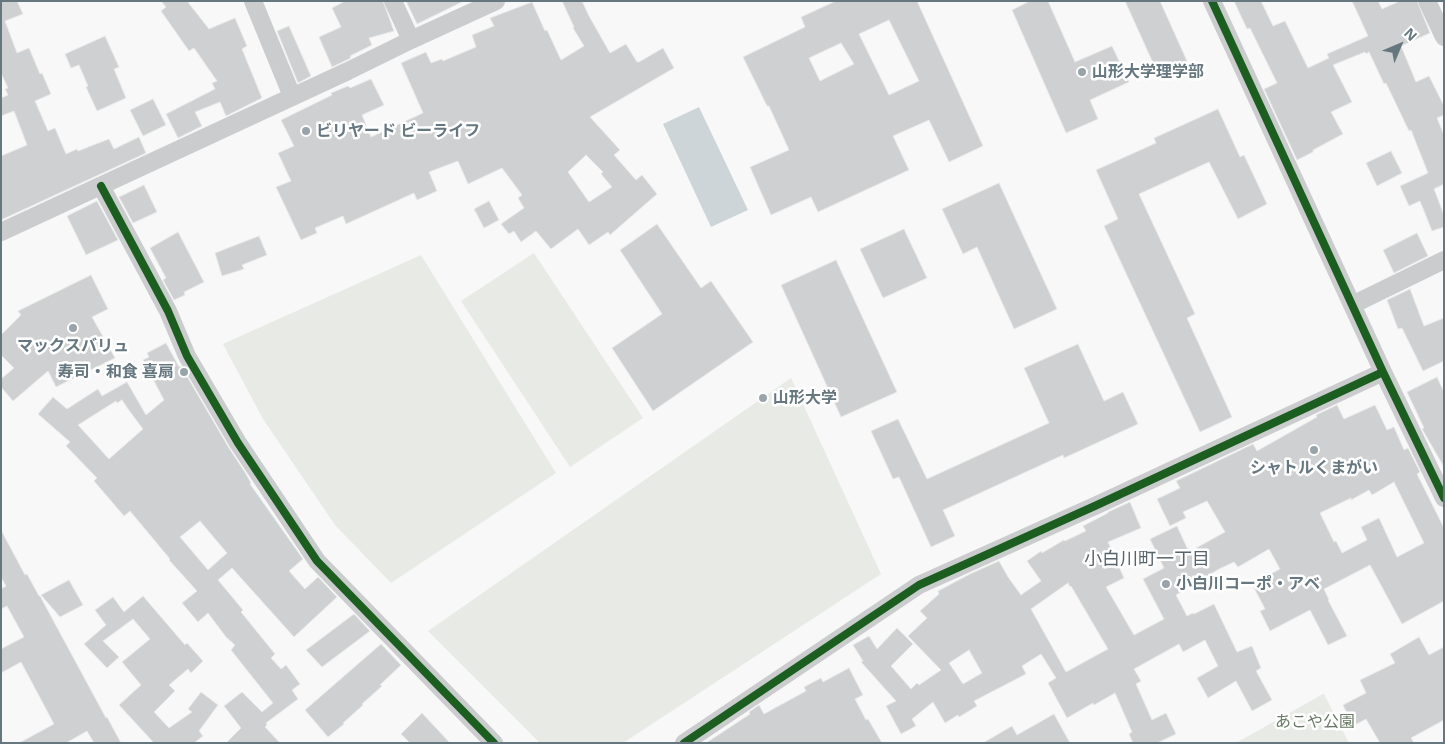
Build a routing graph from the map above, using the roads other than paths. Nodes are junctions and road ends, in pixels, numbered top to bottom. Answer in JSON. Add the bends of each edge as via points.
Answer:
{"nodes":[{"id":1,"x":253,"y":1,"type":"edge"},
{"id":2,"x":393,"y":1,"type":"edge"},
{"id":3,"x":496,"y":1,"type":"edge"},
{"id":4,"x":1212,"y":1,"type":"edge"},
{"id":5,"x":1427,"y":1,"type":"edge"},
{"id":6,"x":1444,"y":37,"type":"edge"},
{"id":7,"x":411,"y":40,"type":"junction"},
{"id":8,"x":292,"y":96,"type":"junction"},
{"id":9,"x":101,"y":186,"type":"junction"},
{"id":10,"x":1,"y":232,"type":"edge"},
{"id":11,"x":1444,"y":260,"type":"edge"},
{"id":12,"x":1352,"y":305,"type":"junction"},
{"id":13,"x":1383,"y":372,"type":"junction"},
{"id":14,"x":1444,"y":498,"type":"edge"},
{"id":15,"x":494,"y":743,"type":"edge"},
{"id":16,"x":684,"y":743,"type":"edge"}],
"edges":[{"from":1,"to":8,"type":"street"},
{"from":2,"to":7,"type":"street"},
{"from":3,"to":7,"type":"street"},
{"from":4,"to":12,"type":"street"},
{"from":5,"to":6,"type":"street"},
{"from":7,"to":8,"type":"street"},
{"from":8,"to":9,"type":"street"},
{"from":9,"to":10,"type":"street"},
{"from":9,"to":15,"type":"street","via":[[197,372],[238,443],[317,561]]},
{"from":11,"to":12,"type":"street"},
{"from":12,"to":13,"type":"street"},
{"from":13,"to":14,"type":"street"},
{"from":13,"to":16,"type":"street","via":[[919,585]]}]}
